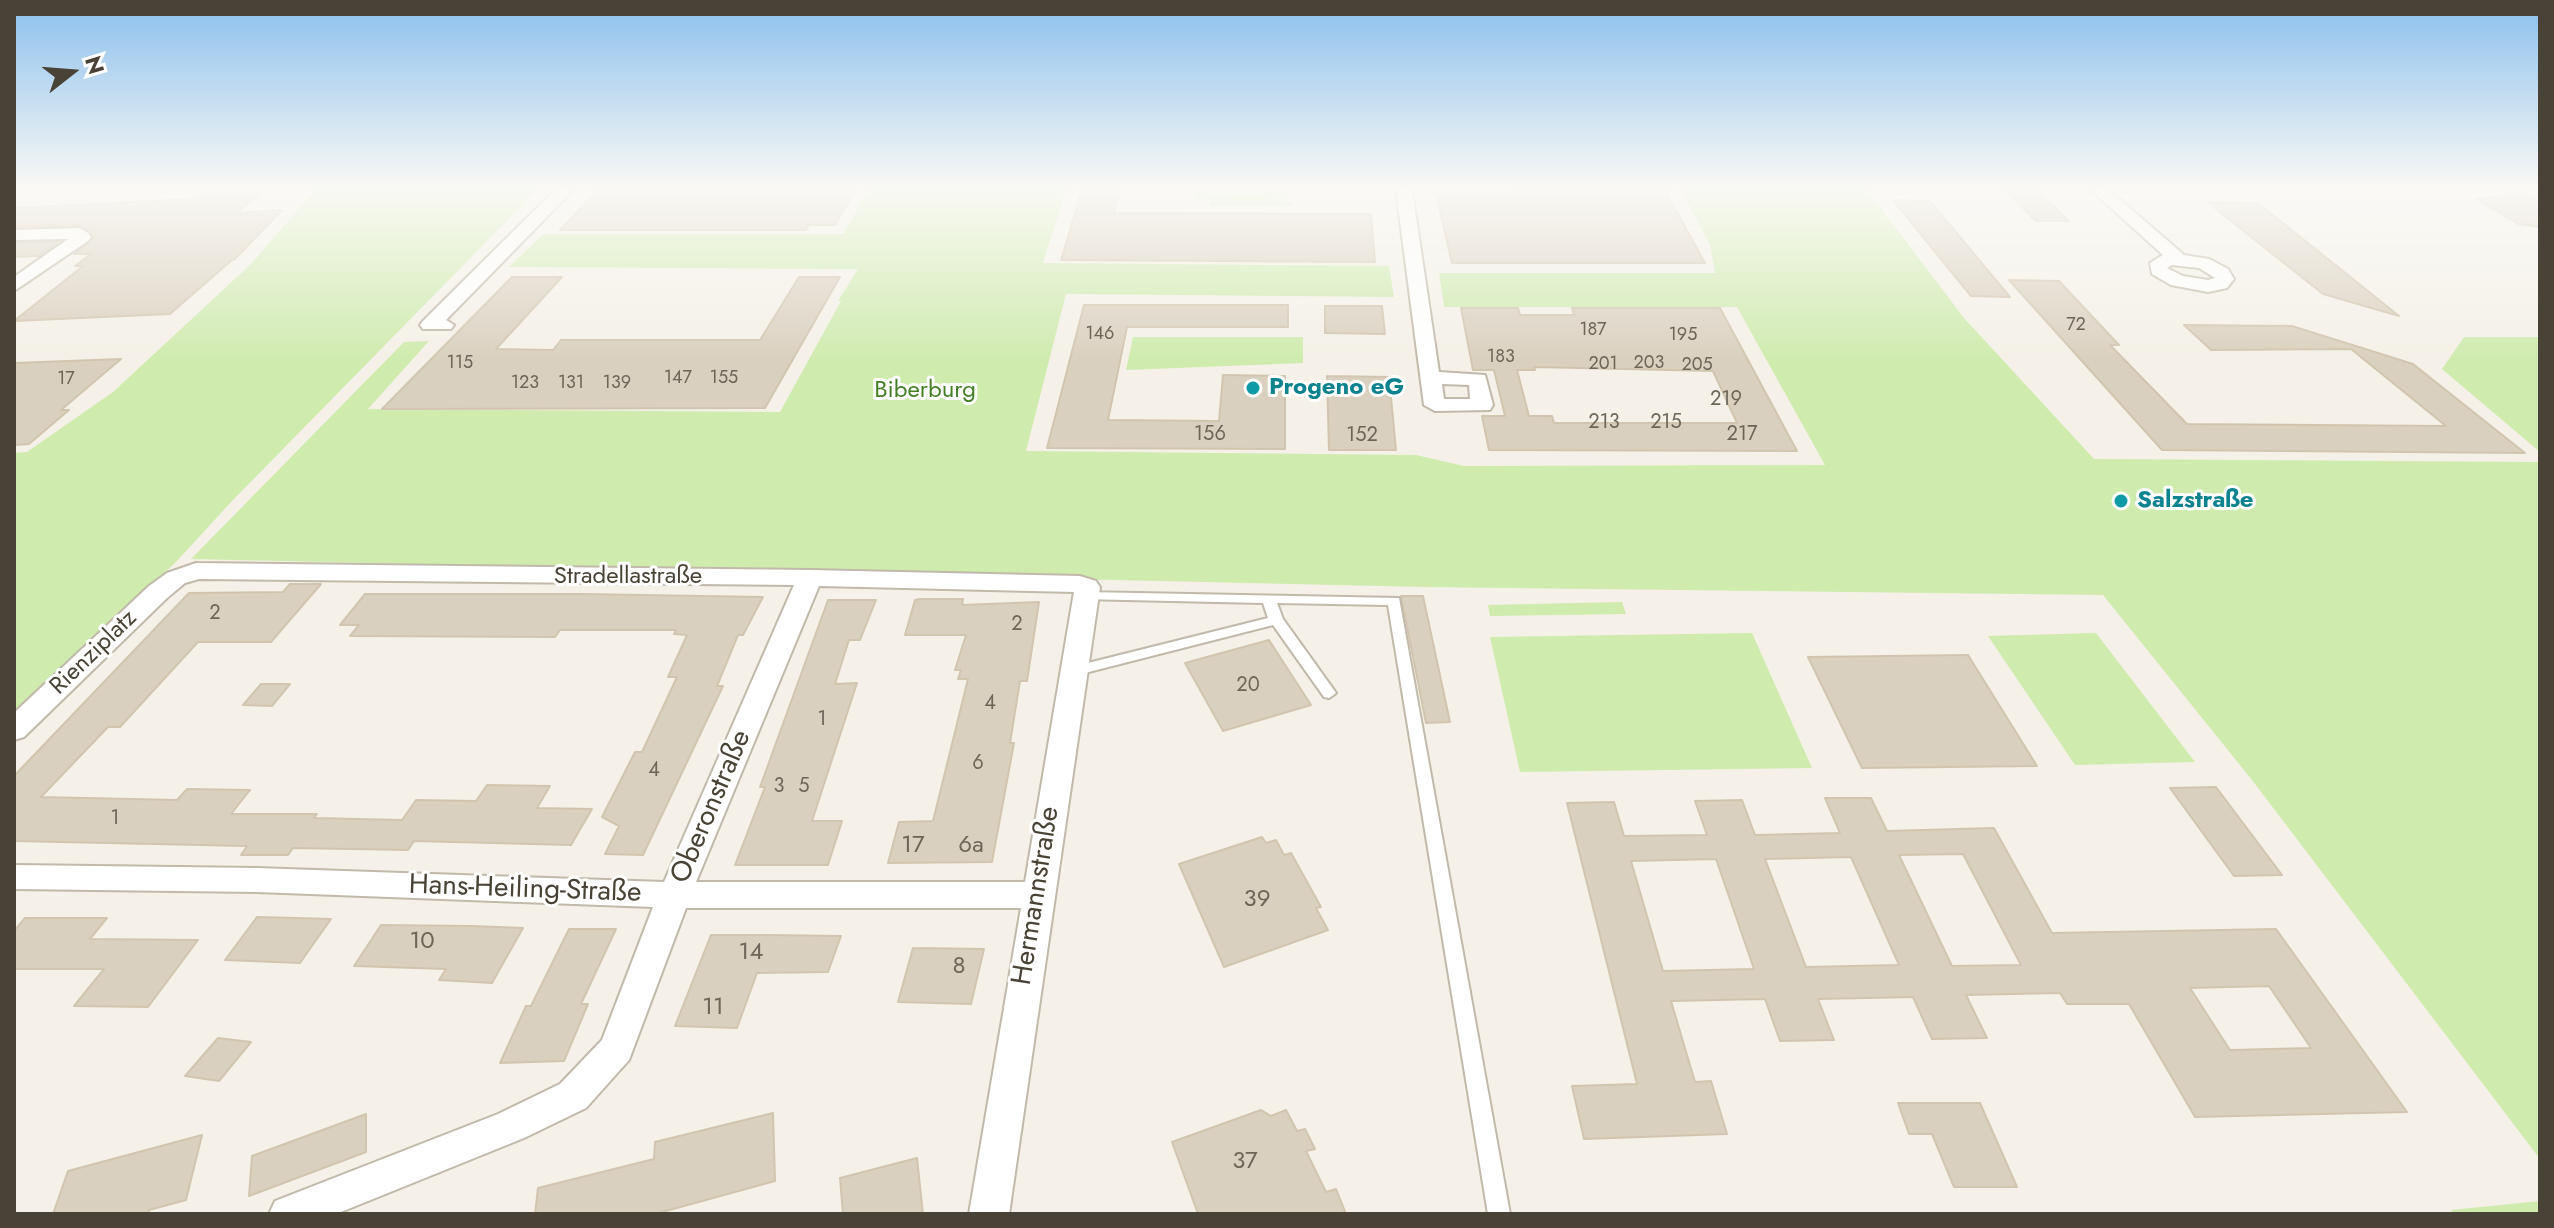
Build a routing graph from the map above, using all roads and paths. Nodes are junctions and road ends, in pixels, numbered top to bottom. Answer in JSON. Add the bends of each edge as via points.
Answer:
{"nodes":[{"id":1,"x":67,"y":247,"type":"edge"},
{"id":2,"x":508,"y":247,"type":"edge"},
{"id":3,"x":1412,"y":247,"type":"edge"},
{"id":4,"x":2165,"y":247,"type":"edge"},
{"id":5,"x":2178,"y":259,"type":"dead end"},
{"id":6,"x":14,"y":285,"type":"edge"},
{"id":7,"x":444,"y":325,"type":"dead end"},
{"id":8,"x":1430,"y":378,"type":"dead end"},
{"id":9,"x":176,"y":578,"type":"joint"},
{"id":10,"x":810,"y":578,"type":"junction"},
{"id":11,"x":1083,"y":590,"type":"junction"},
{"id":12,"x":1269,"y":599,"type":"junction"},
{"id":13,"x":1276,"y":620,"type":"junction"},
{"id":14,"x":1073,"y":671,"type":"junction"},
{"id":15,"x":1329,"y":693,"type":"dead end"},
{"id":16,"x":14,"y":730,"type":"edge"},
{"id":17,"x":14,"y":877,"type":"edge"},
{"id":18,"x":674,"y":895,"type":"junction"},
{"id":19,"x":1037,"y":895,"type":"junction"},
{"id":20,"x":289,"y":1214,"type":"edge"},
{"id":21,"x":989,"y":1214,"type":"edge"},
{"id":22,"x":1499,"y":1214,"type":"edge"}],
"edges":[{"from":1,"to":6,"type":"street"},
{"from":2,"to":7,"type":"street","via":[[430,325]]},
{"from":3,"to":8,"type":"street"},
{"from":4,"to":5,"type":"street"},
{"from":9,"to":10,"type":"street","name":"Stradellastraße","via":[[212,569]]},
{"from":9,"to":16,"type":"street","name":"Rienziplatz"},
{"from":10,"to":11,"type":"street","name":"Stradellastraße"},
{"from":10,"to":18,"type":"street","name":"Oberonstraße"},
{"from":11,"to":12,"type":"lane"},
{"from":11,"to":14,"type":"street","name":"Hermannstraße"},
{"from":12,"to":13,"type":"lane"},
{"from":12,"to":22,"type":"lane","via":[[1394,601]]},
{"from":13,"to":14,"type":"lane"},
{"from":13,"to":15,"type":"lane"},
{"from":14,"to":19,"type":"street","name":"Hermannstraße"},
{"from":17,"to":18,"type":"street","name":"Hans-Heiling-Straße"},
{"from":18,"to":19,"type":"street","name":"Hans-Heiling-Straße"},
{"from":18,"to":20,"type":"street","name":"Oberonstraße","via":[[616,1049],[573,1096]]},
{"from":19,"to":21,"type":"street","name":"Hermannstraße"}]}
